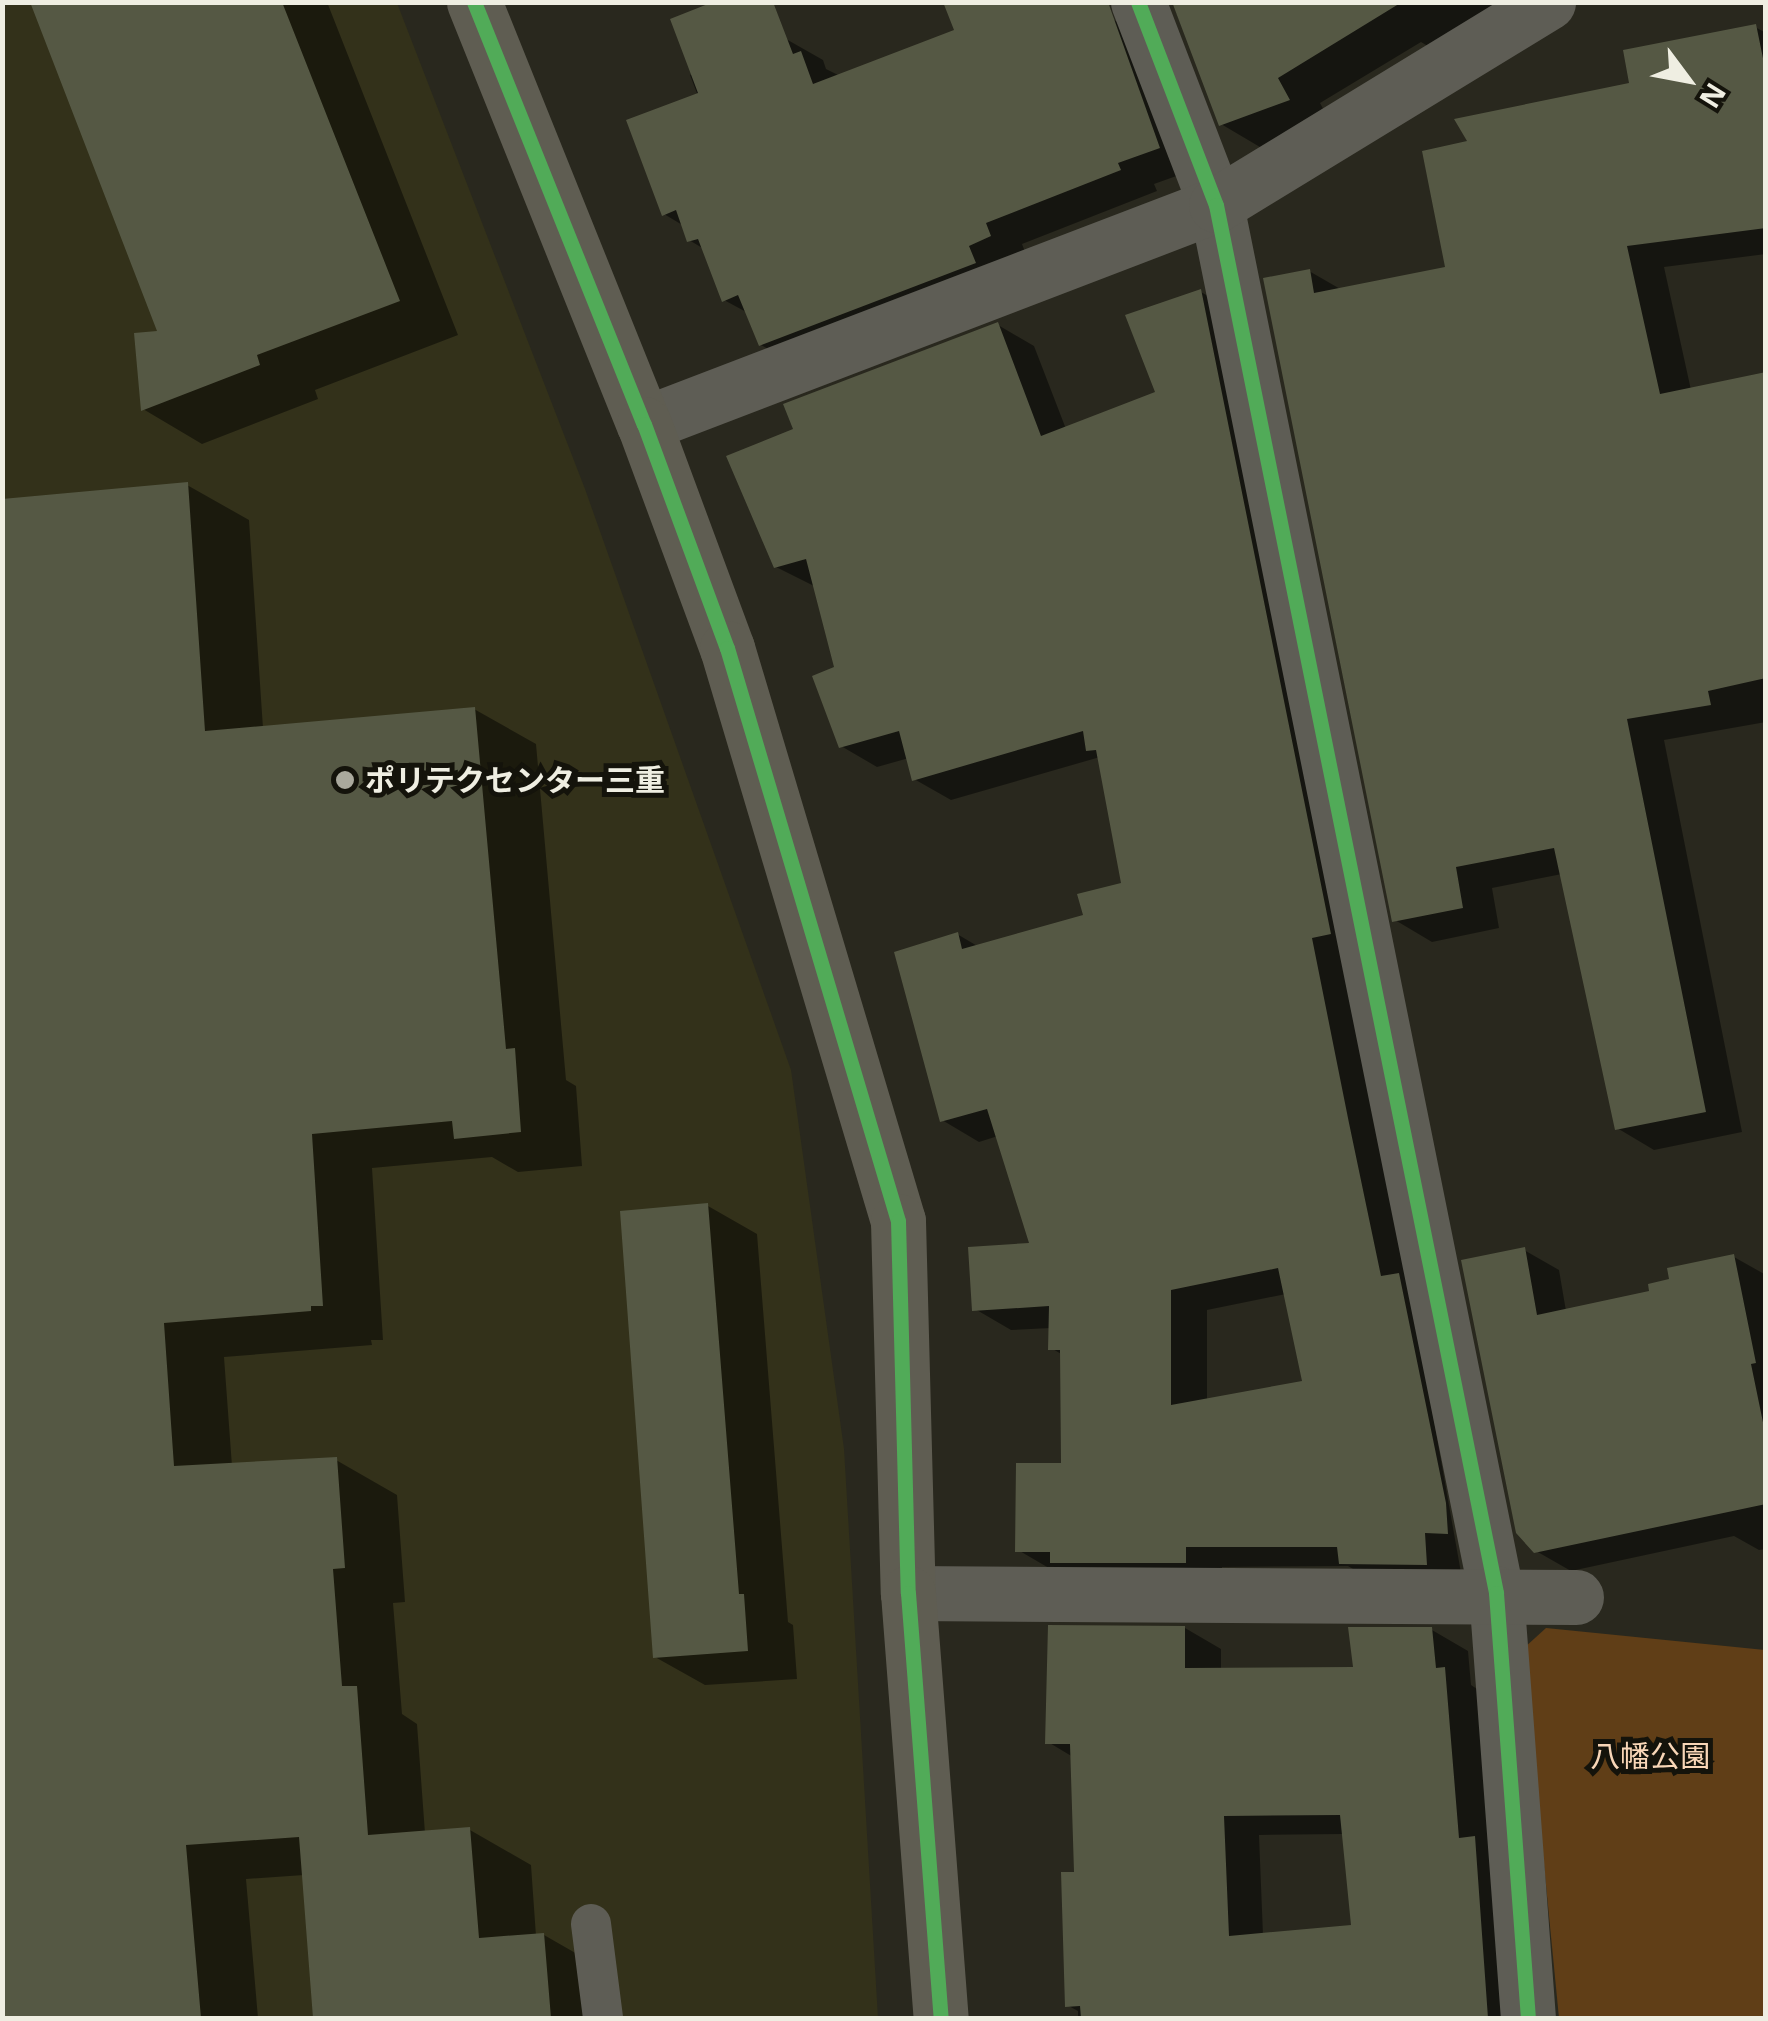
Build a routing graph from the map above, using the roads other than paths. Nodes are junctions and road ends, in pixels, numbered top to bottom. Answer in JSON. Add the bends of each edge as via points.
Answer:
{"nodes":[{"id":1,"x":474,"y":2,"type":"edge"},
{"id":2,"x":1138,"y":2,"type":"edge"},
{"id":3,"x":1548,"y":2,"type":"edge"},
{"id":4,"x":1216,"y":205,"type":"junction"},
{"id":5,"x":644,"y":424,"type":"junction"},
{"id":6,"x":908,"y":1593,"type":"junction"},
{"id":7,"x":1496,"y":1593,"type":"junction"},
{"id":8,"x":1576,"y":1597,"type":"dead end"},
{"id":9,"x":591,"y":1924,"type":"dead end"},
{"id":10,"x":603,"y":2018,"type":"edge"},
{"id":11,"x":941,"y":2018,"type":"edge"},
{"id":12,"x":1528,"y":2018,"type":"edge"}],
"edges":[{"from":1,"to":5,"type":"street"},
{"from":2,"to":4,"type":"street"},
{"from":3,"to":4,"type":"street"},
{"from":4,"to":5,"type":"street"},
{"from":4,"to":7,"type":"street"},
{"from":5,"to":6,"type":"street","via":[[727,648],[898,1220]]},
{"from":6,"to":7,"type":"street"},
{"from":6,"to":11,"type":"street"},
{"from":7,"to":8,"type":"street"},
{"from":7,"to":12,"type":"street"},
{"from":9,"to":10,"type":"lane"}]}
